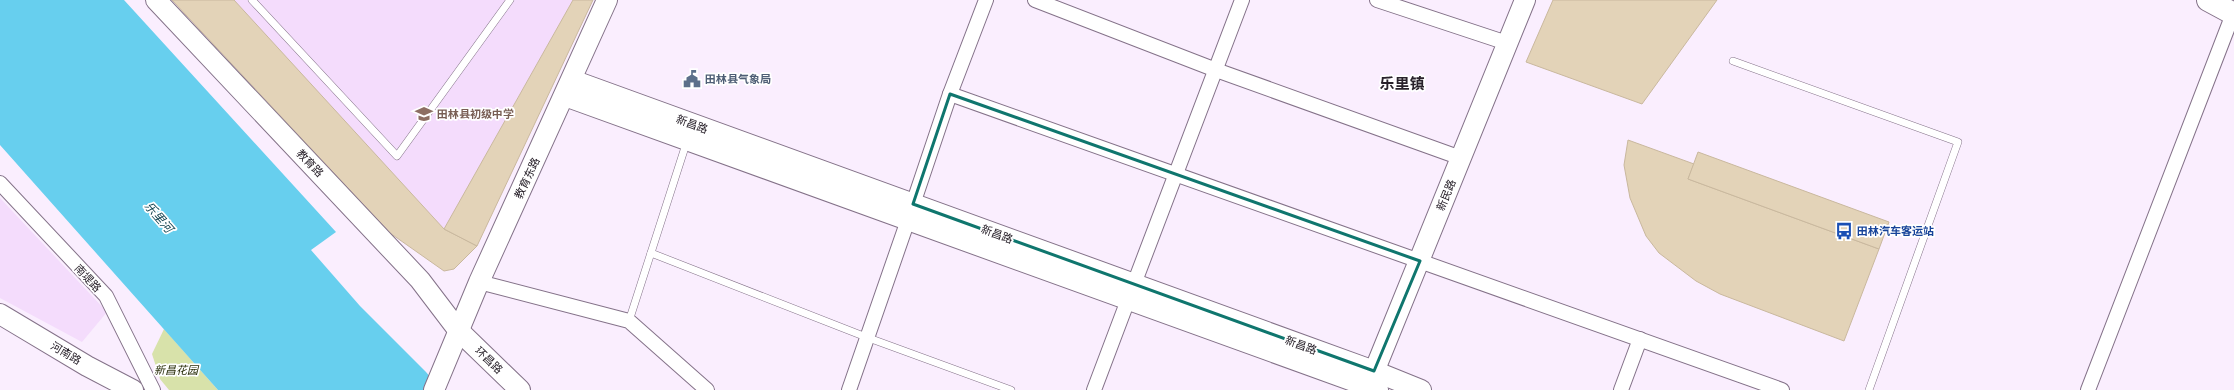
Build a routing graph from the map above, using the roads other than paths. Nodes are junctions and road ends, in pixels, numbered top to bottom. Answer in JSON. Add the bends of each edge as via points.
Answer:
{"nodes":[{"id":1,"x":156,"y":0,"type":"edge"},
{"id":2,"x":252,"y":0,"type":"edge"},
{"id":3,"x":510,"y":0,"type":"edge"},
{"id":4,"x":607,"y":0,"type":"edge"},
{"id":5,"x":986,"y":0,"type":"edge"},
{"id":6,"x":1035,"y":0,"type":"edge"},
{"id":7,"x":1242,"y":0,"type":"edge"},
{"id":8,"x":1377,"y":0,"type":"edge"},
{"id":9,"x":1525,"y":0,"type":"edge"},
{"id":10,"x":2208,"y":0,"type":"edge"},
{"id":11,"x":2234,"y":14,"type":"edge"},
{"id":12,"x":1507,"y":43,"type":"junction"},
{"id":13,"x":1733,"y":61,"type":"dead end"},
{"id":14,"x":1216,"y":70,"type":"junction"},
{"id":15,"x":568,"y":88,"type":"junction"},
{"id":16,"x":950,"y":94,"type":"junction"},
{"id":17,"x":687,"y":140,"type":"junction"},
{"id":18,"x":1461,"y":158,"type":"junction"},
{"id":19,"x":1177,"y":175,"type":"junction"},
{"id":20,"x":0,"y":183,"type":"edge"},
{"id":21,"x":910,"y":212,"type":"junction"},
{"id":22,"x":651,"y":253,"type":"junction"},
{"id":23,"x":1420,"y":261,"type":"junction"},
{"id":24,"x":479,"y":282,"type":"junction"},
{"id":25,"x":1131,"y":292,"type":"junction"},
{"id":26,"x":0,"y":314,"type":"edge"},
{"id":27,"x":629,"y":321,"type":"junction"},
{"id":28,"x":458,"y":330,"type":"junction"},
{"id":29,"x":866,"y":337,"type":"junction"},
{"id":30,"x":1640,"y":339,"type":"junction"},
{"id":31,"x":1372,"y":384,"type":"edge"},
{"id":32,"x":133,"y":390,"type":"edge"},
{"id":33,"x":153,"y":390,"type":"edge"},
{"id":34,"x":434,"y":390,"type":"edge"},
{"id":35,"x":520,"y":390,"type":"edge"},
{"id":36,"x":706,"y":390,"type":"edge"},
{"id":37,"x":849,"y":390,"type":"edge"},
{"id":38,"x":1011,"y":390,"type":"edge"},
{"id":39,"x":1094,"y":390,"type":"edge"},
{"id":40,"x":1420,"y":390,"type":"edge"},
{"id":41,"x":1621,"y":390,"type":"edge"},
{"id":42,"x":1782,"y":390,"type":"edge"},
{"id":43,"x":1869,"y":390,"type":"edge"},
{"id":44,"x":2088,"y":390,"type":"edge"}],
"edges":[{"from":1,"to":28,"type":"street","name":"教育路","via":[[414,275]]},
{"from":2,"to":3,"type":"lane","via":[[397,156]]},
{"from":4,"to":15,"type":"street","name":"教育东路"},
{"from":5,"to":16,"type":"street"},
{"from":6,"to":14,"type":"street"},
{"from":7,"to":14,"type":"street"},
{"from":8,"to":12,"type":"street"},
{"from":9,"to":12,"type":"street","name":"新民路"},
{"from":10,"to":11,"type":"highway"},
{"from":11,"to":44,"type":"street"},
{"from":12,"to":18,"type":"street","name":"新民路"},
{"from":13,"to":43,"type":"lane","via":[[1958,142]]},
{"from":14,"to":18,"type":"street"},
{"from":14,"to":19,"type":"street"},
{"from":15,"to":17,"type":"street","name":"新昌路"},
{"from":15,"to":21,"type":"street","name":"新昌路"},
{"from":15,"to":24,"type":"street","name":"教育东路"},
{"from":16,"to":19,"type":"street"},
{"from":16,"to":21,"type":"street"},
{"from":17,"to":21,"type":"street","name":"新昌路"},
{"from":17,"to":22,"type":"lane"},
{"from":18,"to":23,"type":"street","name":"新民路"},
{"from":19,"to":23,"type":"street"},
{"from":19,"to":25,"type":"street"},
{"from":20,"to":33,"type":"street","name":"南堤路","via":[[106,296]]},
{"from":21,"to":25,"type":"street","name":"新昌路"},
{"from":21,"to":29,"type":"street"},
{"from":22,"to":27,"type":"lane"},
{"from":22,"to":29,"type":"lane"},
{"from":23,"to":30,"type":"street"},
{"from":23,"to":31,"type":"street","name":"新民路"},
{"from":24,"to":27,"type":"street"},
{"from":24,"to":28,"type":"street","name":"教育东路"},
{"from":25,"to":31,"type":"street","name":"新昌路"},
{"from":25,"to":39,"type":"street"},
{"from":26,"to":32,"type":"street","name":"河南路"},
{"from":27,"to":36,"type":"street"},
{"from":28,"to":34,"type":"street","name":"教育东路","via":[[450,356]]},
{"from":28,"to":35,"type":"street","name":"环昌路"},
{"from":29,"to":37,"type":"street"},
{"from":29,"to":38,"type":"lane"},
{"from":30,"to":41,"type":"street"},
{"from":30,"to":42,"type":"street"},
{"from":31,"to":40,"type":"street","name":"新昌路"}]}
